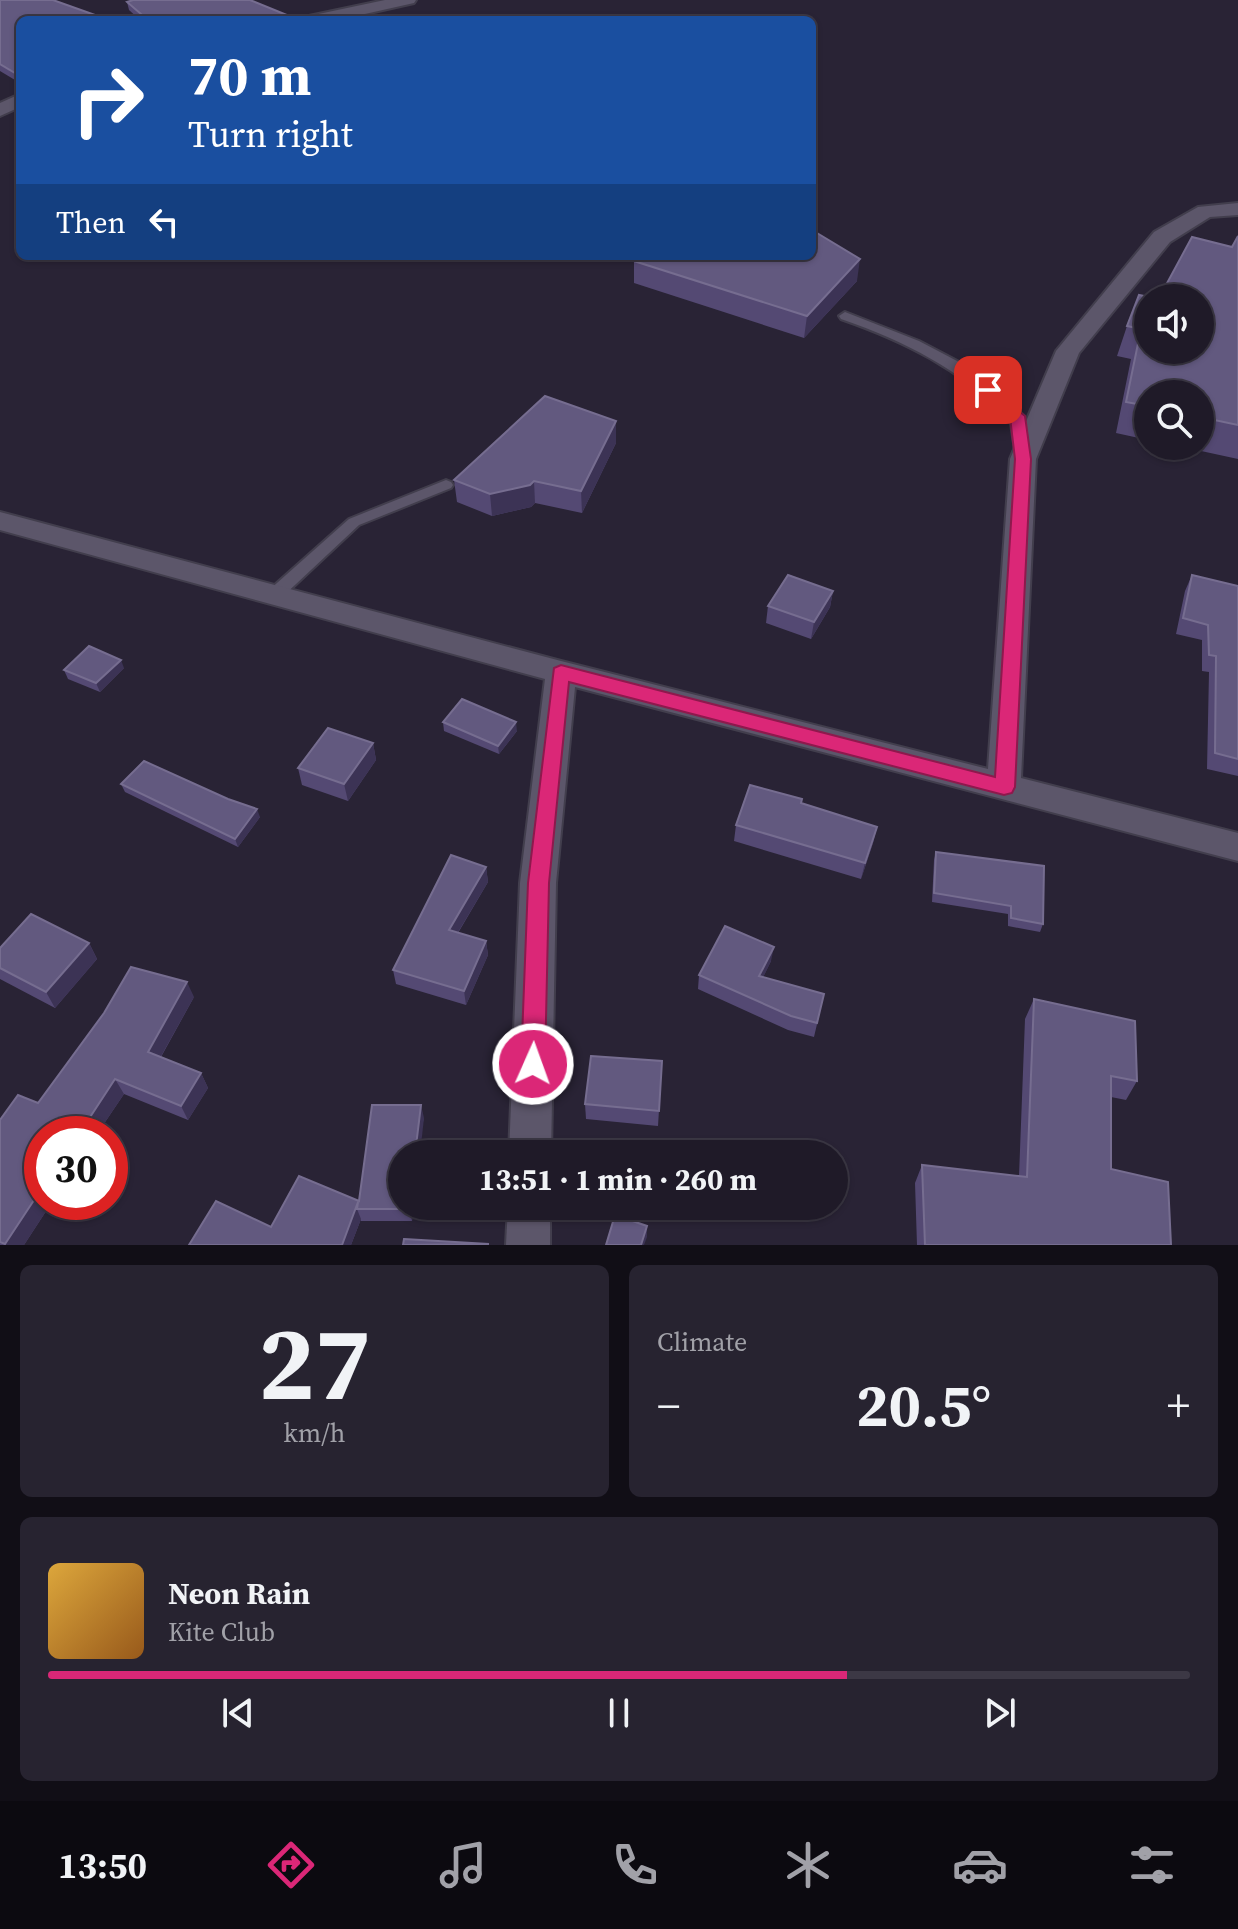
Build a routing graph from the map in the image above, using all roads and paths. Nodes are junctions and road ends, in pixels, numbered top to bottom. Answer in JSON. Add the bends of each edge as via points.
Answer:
{"nodes":[{"id":1,"x":408,"y":0,"type":"edge"},
{"id":2,"x":334,"y":16,"type":"edge"},
{"id":3,"x":1238,"y":209,"type":"edge"},
{"id":4,"x":845,"y":316,"type":"dead end"},
{"id":5,"x":1023,"y":459,"type":"junction"},
{"id":6,"x":446,"y":485,"type":"dead end"},
{"id":7,"x":13,"y":525,"type":"edge"},
{"id":8,"x":0,"y":549,"type":"edge"},
{"id":9,"x":274,"y":595,"type":"junction"},
{"id":10,"x":561,"y":672,"type":"junction"},
{"id":11,"x":1004,"y":787,"type":"junction"},
{"id":12,"x":1238,"y":847,"type":"edge"},
{"id":13,"x":530,"y":1140,"type":"edge"},
{"id":14,"x":529,"y":1220,"type":"edge"},
{"id":15,"x":528,"y":1245,"type":"edge"}],
"edges":[{"from":1,"to":2,"type":"street"},
{"from":3,"to":5,"type":"street","via":[[1205,211],[1162,237],[1068,351]]},
{"from":4,"to":5,"type":"lane","via":[[953,364],[988,390],[1017,416]]},
{"from":5,"to":11,"type":"street"},
{"from":6,"to":9,"type":"lane","via":[[354,522]]},
{"from":7,"to":8,"type":"street"},
{"from":7,"to":9,"type":"street"},
{"from":9,"to":10,"type":"street"},
{"from":10,"to":11,"type":"street"},
{"from":10,"to":13,"type":"street","via":[[538,883]]},
{"from":11,"to":12,"type":"street"},
{"from":14,"to":15,"type":"street"}]}
